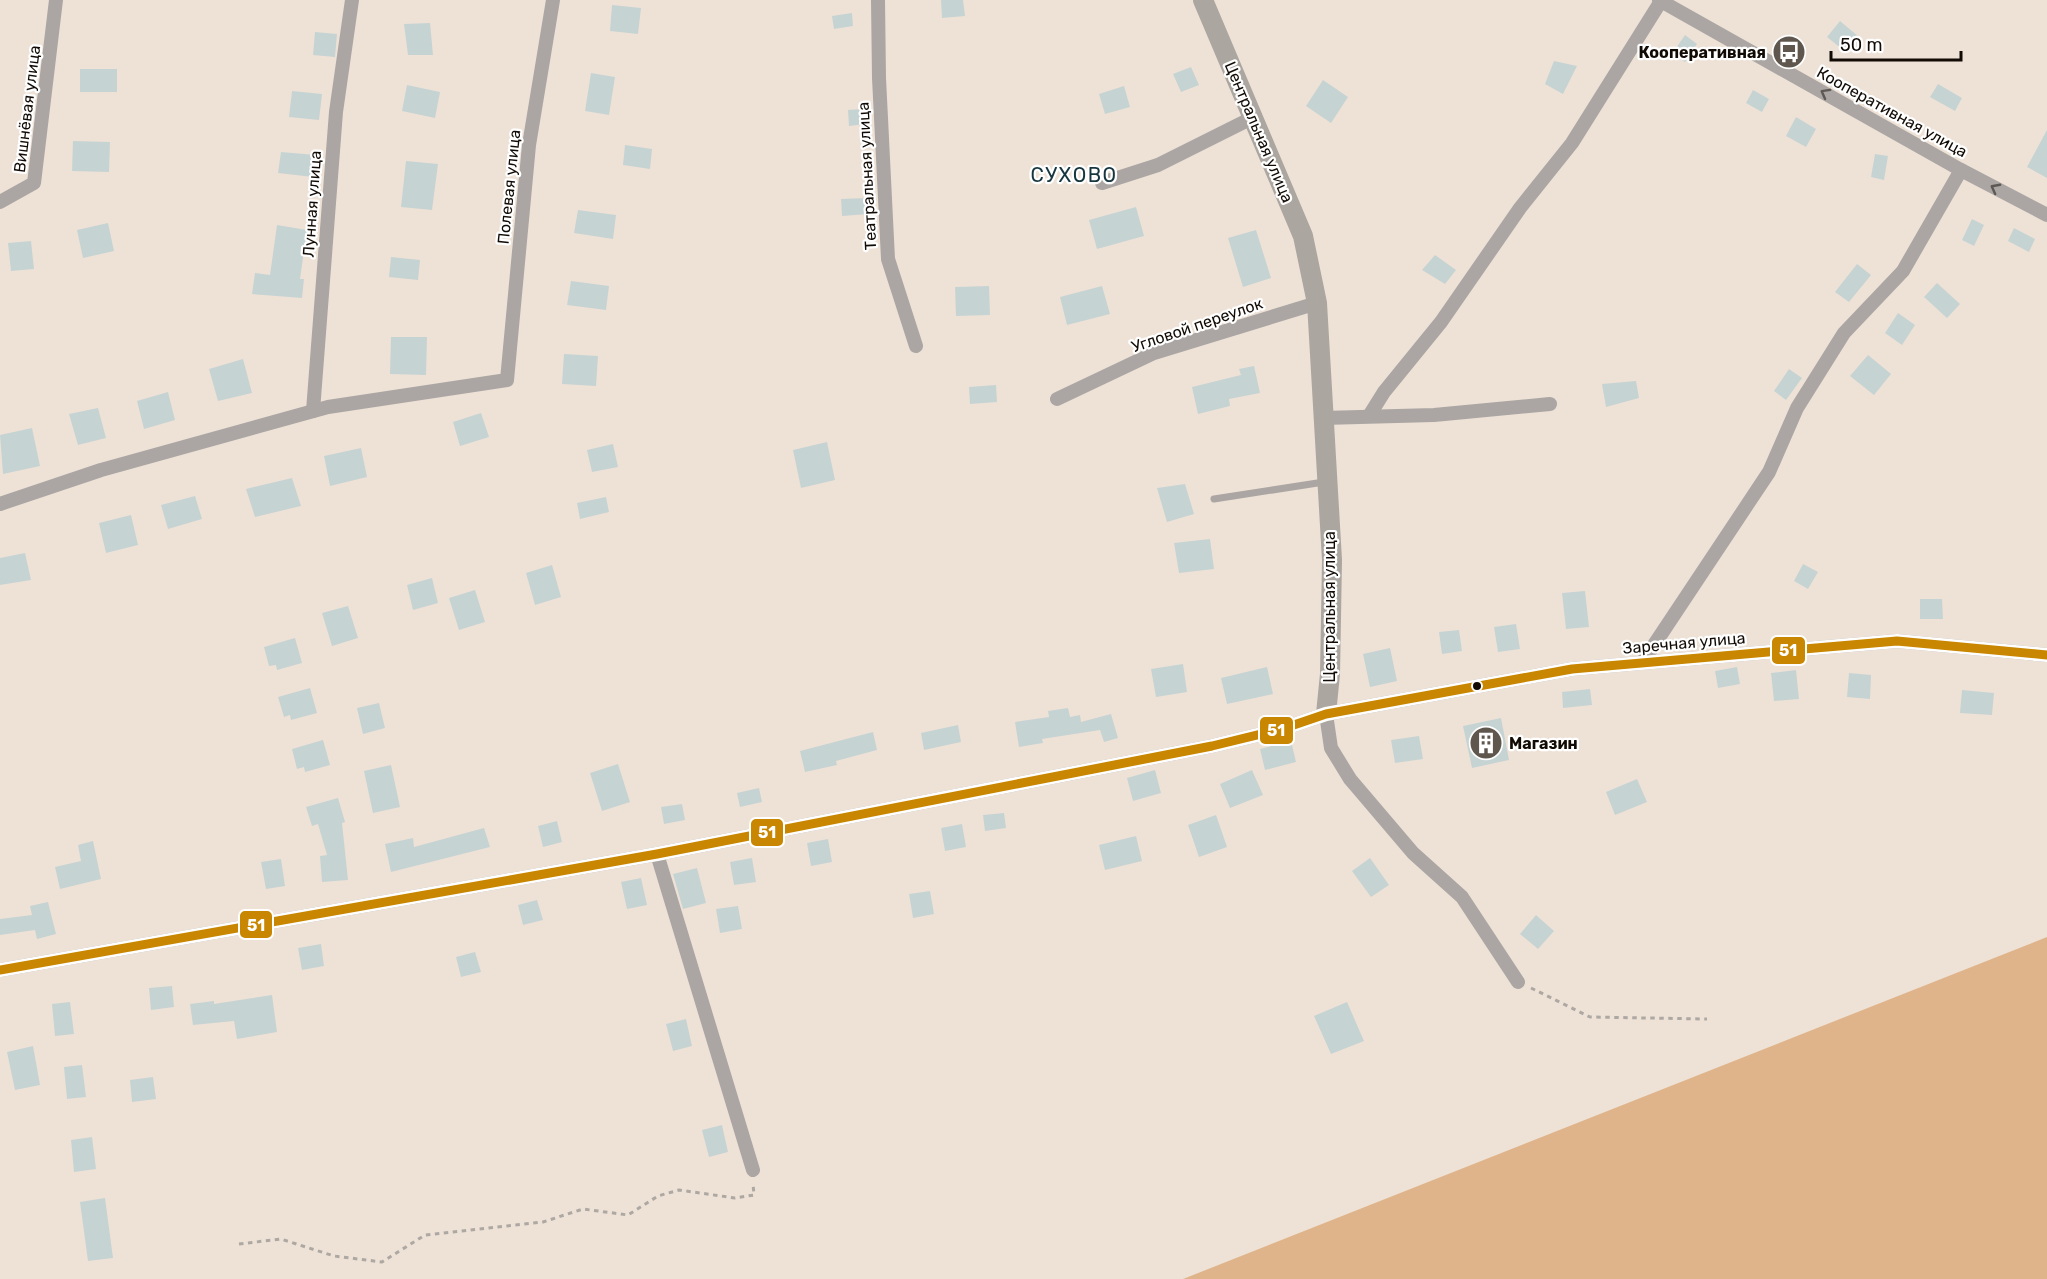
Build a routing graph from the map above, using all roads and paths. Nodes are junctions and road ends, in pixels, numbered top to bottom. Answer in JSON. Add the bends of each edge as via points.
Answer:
{"nodes":[{"id":1,"x":56,"y":0,"type":"edge"},
{"id":2,"x":352,"y":0,"type":"edge"},
{"id":3,"x":553,"y":0,"type":"edge"},
{"id":4,"x":878,"y":0,"type":"edge"},
{"id":5,"x":1203,"y":0,"type":"edge"},
{"id":6,"x":1660,"y":1,"type":"edge"},
{"id":7,"x":1254,"y":117,"type":"junction"},
{"id":8,"x":1961,"y":170,"type":"junction"},
{"id":9,"x":1102,"y":183,"type":"dead end"},
{"id":10,"x":0,"y":202,"type":"edge"},
{"id":11,"x":2047,"y":215,"type":"edge"},
{"id":12,"x":1317,"y":303,"type":"junction"},
{"id":13,"x":916,"y":346,"type":"dead end"},
{"id":14,"x":1057,"y":399,"type":"dead end"},
{"id":15,"x":1551,"y":404,"type":"dead end"},
{"id":16,"x":313,"y":411,"type":"junction"},
{"id":17,"x":1369,"y":416,"type":"junction"},
{"id":18,"x":1323,"y":418,"type":"junction"},
{"id":19,"x":1327,"y":482,"type":"junction"},
{"id":20,"x":1214,"y":499,"type":"dead end"},
{"id":21,"x":0,"y":504,"type":"edge"},
{"id":22,"x":2047,"y":655,"type":"edge"},
{"id":23,"x":1642,"y":663,"type":"junction"},
{"id":24,"x":1326,"y":714,"type":"junction"},
{"id":25,"x":657,"y":854,"type":"junction"},
{"id":26,"x":0,"y":970,"type":"edge"},
{"id":27,"x":1518,"y":982,"type":"joint"},
{"id":28,"x":1707,"y":1018,"type":"dead end"},
{"id":29,"x":753,"y":1170,"type":"joint"},
{"id":30,"x":238,"y":1244,"type":"dead end"}],
"edges":[{"from":1,"to":10,"type":"street","name":"Вишнёвая улица","via":[[34,183]]},
{"from":2,"to":16,"type":"street","name":"Лунная улица","via":[[336,112]]},
{"from":3,"to":16,"type":"street","name":"Полевая улица","via":[[529,145],[507,380]]},
{"from":4,"to":13,"type":"street","name":"Театральная улица","via":[[888,259]]},
{"from":5,"to":7,"type":"street","name":"Центральная улица"},
{"from":8,"to":6,"type":"street","name":"Кооперативная улица","one_way":true},
{"from":6,"to":17,"type":"street","via":[[1572,143]]},
{"from":7,"to":9,"type":"street","via":[[1158,165]]},
{"from":7,"to":12,"type":"street","name":"Центральная улица","via":[[1303,236]]},
{"from":11,"to":8,"type":"street","name":"Кооперативная улица","one_way":true},
{"from":8,"to":23,"type":"street","via":[[1903,271],[1844,333],[1797,408],[1769,472]]},
{"from":12,"to":14,"type":"street","name":"Угловой переулок","via":[[1154,353]]},
{"from":12,"to":18,"type":"street","name":"Центральная улица"},
{"from":15,"to":17,"type":"street","via":[[1434,415]]},
{"from":16,"to":21,"type":"street","via":[[101,470]]},
{"from":17,"to":18,"type":"street"},
{"from":18,"to":19,"type":"street","name":"Центральная улица"},
{"from":19,"to":20,"type":"lane"},
{"from":19,"to":24,"type":"street","name":"Центральная улица","via":[[1332,560]]},
{"from":22,"to":23,"type":"street","name":"Заречная улица","via":[[1897,640]]},
{"from":23,"to":24,"type":"street","name":"Заречная улица","via":[[1572,669]]},
{"from":24,"to":25,"type":"street","via":[[1212,746]]},
{"from":24,"to":27,"type":"street","via":[[1331,748],[1350,779],[1413,853],[1462,897]]},
{"from":25,"to":26,"type":"street"},
{"from":25,"to":29,"type":"street"},
{"from":27,"to":28,"type":"path","via":[[1590,1017]]},
{"from":29,"to":30,"type":"path","via":[[754,1195],[735,1198],[679,1190],[658,1196],[628,1215],[583,1209],[543,1222],[425,1235],[382,1262],[334,1256],[281,1239]]}]}
